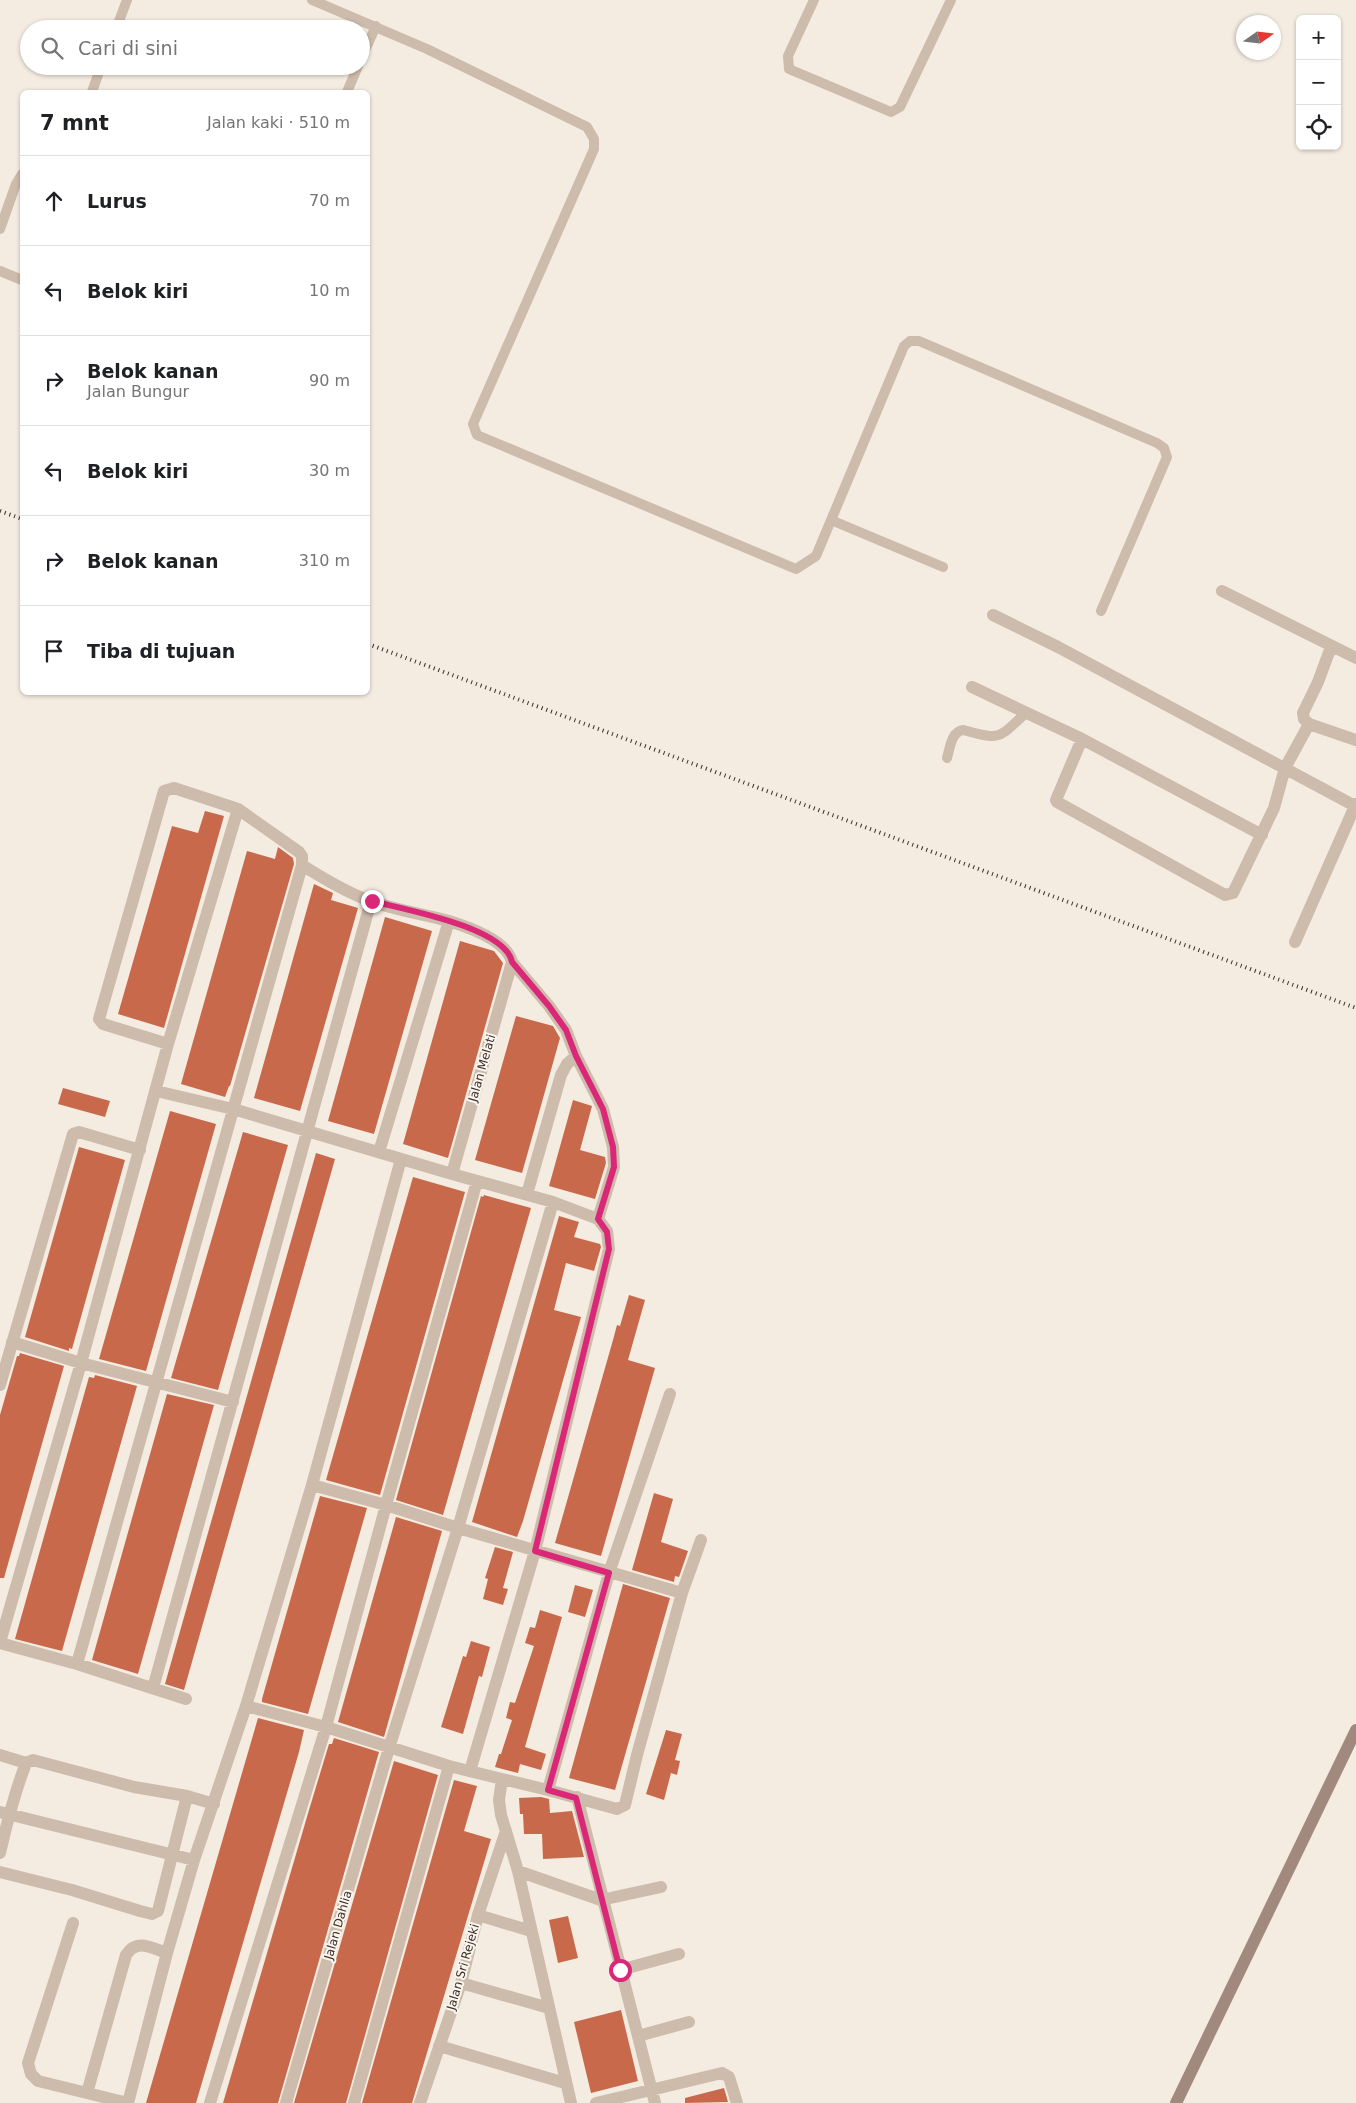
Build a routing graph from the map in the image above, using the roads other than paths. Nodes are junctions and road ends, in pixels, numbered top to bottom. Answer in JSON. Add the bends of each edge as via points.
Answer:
{"nodes":[{"id":1,"x":127,"y":0,"type":"edge"},
{"id":2,"x":312,"y":0,"type":"edge"},
{"id":3,"x":814,"y":0,"type":"edge"},
{"id":4,"x":951,"y":0,"type":"edge"},
{"id":5,"x":119,"y":20,"type":"edge"},
{"id":6,"x":361,"y":20,"type":"edge"},
{"id":7,"x":370,"y":24,"type":"edge"},
{"id":8,"x":376,"y":26,"type":"junction"},
{"id":9,"x":370,"y":39,"type":"edge"},
{"id":10,"x":98,"y":75,"type":"edge"},
{"id":11,"x":354,"y":75,"type":"edge"},
{"id":12,"x":93,"y":90,"type":"edge"},
{"id":13,"x":348,"y":90,"type":"edge"},
{"id":14,"x":20,"y":177,"type":"edge"},
{"id":15,"x":0,"y":229,"type":"edge"},
{"id":16,"x":0,"y":271,"type":"edge"},
{"id":17,"x":20,"y":279,"type":"edge"},
{"id":18,"x":831,"y":520,"type":"junction"},
{"id":19,"x":943,"y":567,"type":"dead end"},
{"id":20,"x":1222,"y":591,"type":"dead end"},
{"id":21,"x":1101,"y":611,"type":"dead end"},
{"id":22,"x":993,"y":615,"type":"dead end"},
{"id":23,"x":1331,"y":647,"type":"junction"},
{"id":24,"x":1356,"y":658,"type":"edge"},
{"id":25,"x":972,"y":687,"type":"dead end"},
{"id":26,"x":1027,"y":712,"type":"junction"},
{"id":27,"x":1309,"y":724,"type":"junction"},
{"id":28,"x":1082,"y":739,"type":"junction"},
{"id":29,"x":1356,"y":740,"type":"edge"},
{"id":30,"x":947,"y":758,"type":"dead end"},
{"id":31,"x":1285,"y":768,"type":"junction"},
{"id":32,"x":1356,"y":805,"type":"edge"},
{"id":33,"x":238,"y":809,"type":"junction"},
{"id":34,"x":1262,"y":835,"type":"junction"},
{"id":35,"x":302,"y":865,"type":"junction"},
{"id":36,"x":372,"y":901,"type":"junction"},
{"id":37,"x":449,"y":921,"type":"junction"},
{"id":38,"x":1295,"y":942,"type":"dead end"},
{"id":39,"x":512,"y":962,"type":"junction"},
{"id":40,"x":168,"y":1044,"type":"junction"},
{"id":41,"x":576,"y":1056,"type":"junction"},
{"id":42,"x":156,"y":1091,"type":"junction"},
{"id":43,"x":232,"y":1109,"type":"junction"},
{"id":44,"x":306,"y":1131,"type":"junction"},
{"id":45,"x":140,"y":1150,"type":"junction"},
{"id":46,"x":379,"y":1152,"type":"junction"},
{"id":47,"x":401,"y":1159,"type":"junction"},
{"id":48,"x":452,"y":1174,"type":"junction"},
{"id":49,"x":477,"y":1181,"type":"junction"},
{"id":50,"x":527,"y":1194,"type":"junction"},
{"id":51,"x":553,"y":1202,"type":"junction"},
{"id":52,"x":598,"y":1219,"type":"junction"},
{"id":53,"x":12,"y":1342,"type":"junction"},
{"id":54,"x":81,"y":1363,"type":"junction"},
{"id":55,"x":158,"y":1382,"type":"junction"},
{"id":56,"x":0,"y":1385,"type":"edge"},
{"id":57,"x":670,"y":1394,"type":"dead end"},
{"id":58,"x":234,"y":1402,"type":"junction"},
{"id":59,"x":312,"y":1486,"type":"junction"},
{"id":60,"x":386,"y":1505,"type":"junction"},
{"id":61,"x":458,"y":1528,"type":"junction"},
{"id":62,"x":702,"y":1540,"type":"dead end"},
{"id":63,"x":535,"y":1551,"type":"junction"},
{"id":64,"x":609,"y":1573,"type":"junction"},
{"id":65,"x":682,"y":1593,"type":"junction"},
{"id":66,"x":0,"y":1643,"type":"edge"},
{"id":67,"x":77,"y":1664,"type":"junction"},
{"id":68,"x":153,"y":1688,"type":"junction"},
{"id":69,"x":186,"y":1699,"type":"dead end"},
{"id":70,"x":246,"y":1706,"type":"junction"},
{"id":71,"x":326,"y":1727,"type":"junction"},
{"id":72,"x":1356,"y":1730,"type":"edge"},
{"id":73,"x":389,"y":1748,"type":"junction"},
{"id":74,"x":0,"y":1755,"type":"edge"},
{"id":75,"x":26,"y":1763,"type":"junction"},
{"id":76,"x":449,"y":1766,"type":"junction"},
{"id":77,"x":470,"y":1771,"type":"junction"},
{"id":78,"x":502,"y":1779,"type":"junction"},
{"id":79,"x":548,"y":1790,"type":"junction"},
{"id":80,"x":187,"y":1796,"type":"junction"},
{"id":81,"x":576,"y":1798,"type":"junction"},
{"id":82,"x":214,"y":1804,"type":"junction"},
{"id":83,"x":4,"y":1813,"type":"edge"},
{"id":84,"x":506,"y":1831,"type":"junction"},
{"id":85,"x":0,"y":1853,"type":"edge"},
{"id":86,"x":171,"y":1855,"type":"junction"},
{"id":87,"x":194,"y":1860,"type":"junction"},
{"id":88,"x":518,"y":1871,"type":"junction"},
{"id":89,"x":0,"y":1872,"type":"edge"},
{"id":90,"x":660,"y":1887,"type":"dead end"},
{"id":91,"x":601,"y":1900,"type":"junction"},
{"id":92,"x":478,"y":1916,"type":"junction"},
{"id":93,"x":73,"y":1923,"type":"dead end"},
{"id":94,"x":531,"y":1931,"type":"junction"},
{"id":95,"x":167,"y":1953,"type":"junction"},
{"id":96,"x":679,"y":1954,"type":"dead end"},
{"id":97,"x":620,"y":1970,"type":"junction"},
{"id":98,"x":461,"y":1984,"type":"junction"},
{"id":99,"x":549,"y":2008,"type":"junction"},
{"id":100,"x":689,"y":2022,"type":"dead end"},
{"id":101,"x":638,"y":2036,"type":"junction"},
{"id":102,"x":439,"y":2046,"type":"junction"},
{"id":103,"x":565,"y":2083,"type":"junction"},
{"id":104,"x":651,"y":2088,"type":"junction"},
{"id":105,"x":87,"y":2093,"type":"junction"},
{"id":106,"x":128,"y":2103,"type":"edge"},
{"id":107,"x":210,"y":2103,"type":"edge"},
{"id":108,"x":286,"y":2103,"type":"edge"},
{"id":109,"x":354,"y":2103,"type":"edge"},
{"id":110,"x":420,"y":2103,"type":"edge"},
{"id":111,"x":571,"y":2103,"type":"edge"},
{"id":112,"x":596,"y":2103,"type":"edge"},
{"id":113,"x":655,"y":2103,"type":"edge"},
{"id":114,"x":737,"y":2103,"type":"edge"},
{"id":115,"x":1176,"y":2103,"type":"edge"}],
"edges":[{"from":1,"to":5,"type":"lane"},
{"from":2,"to":6,"type":"lane"},
{"from":3,"to":4,"type":"lane","via":[[788,56],[789,69],[891,112],[900,107]]},
{"from":7,"to":8,"type":"lane"},
{"from":8,"to":9,"type":"lane"},
{"from":8,"to":18,"type":"lane","via":[[587,127],[594,139],[594,149],[473,424],[477,435],[796,569],[816,556]]},
{"from":10,"to":12,"type":"lane"},
{"from":11,"to":13,"type":"lane"},
{"from":14,"to":15,"type":"lane"},
{"from":16,"to":17,"type":"lane"},
{"from":18,"to":19,"type":"lane"},
{"from":18,"to":21,"type":"lane","via":[[904,346],[919,340],[1164,448],[1167,456]]},
{"from":20,"to":23,"type":"street"},
{"from":22,"to":31,"type":"street"},
{"from":23,"to":24,"type":"street"},
{"from":23,"to":27,"type":"street","via":[[1303,713]]},
{"from":25,"to":26,"type":"street"},
{"from":26,"to":28,"type":"street"},
{"from":26,"to":30,"type":"lane","via":[[1006,732],[992,738],[959,731]]},
{"from":27,"to":29,"type":"street"},
{"from":27,"to":31,"type":"street"},
{"from":28,"to":34,"type":"street"},
{"from":28,"to":34,"type":"street","via":[[1057,802],[1225,895],[1232,893]]},
{"from":31,"to":32,"type":"street"},
{"from":31,"to":34,"type":"street","via":[[1274,808]]},
{"from":32,"to":38,"type":"street"},
{"from":33,"to":35,"type":"street","via":[[299,852]]},
{"from":33,"to":40,"type":"street"},
{"from":33,"to":40,"type":"street","via":[[174,788],[164,791],[99,1019],[103,1024]]},
{"from":35,"to":36,"type":"street","via":[[325,880]]},
{"from":35,"to":43,"type":"street"},
{"from":36,"to":37,"type":"street"},
{"from":36,"to":44,"type":"street"},
{"from":37,"to":39,"type":"street","via":[[480,932],[505,949]]},
{"from":37,"to":46,"type":"street"},
{"from":39,"to":41,"type":"street","via":[[566,1030]]},
{"from":39,"to":48,"type":"street","name":"Jalan Melati"},
{"from":40,"to":42,"type":"street"},
{"from":41,"to":50,"type":"street","via":[[560,1075]]},
{"from":41,"to":52,"type":"street","via":[[603,1109],[613,1147],[614,1167]]},
{"from":42,"to":43,"type":"street"},
{"from":42,"to":45,"type":"street"},
{"from":43,"to":44,"type":"street"},
{"from":43,"to":55,"type":"street"},
{"from":44,"to":46,"type":"street"},
{"from":44,"to":58,"type":"street"},
{"from":45,"to":53,"type":"street","via":[[80,1132],[73,1134]]},
{"from":45,"to":54,"type":"street"},
{"from":46,"to":47,"type":"street"},
{"from":47,"to":48,"type":"street"},
{"from":47,"to":59,"type":"street"},
{"from":48,"to":49,"type":"street"},
{"from":49,"to":50,"type":"street"},
{"from":49,"to":60,"type":"street"},
{"from":50,"to":51,"type":"street"},
{"from":51,"to":52,"type":"street"},
{"from":51,"to":61,"type":"street","name":"Jalan Dahlia"},
{"from":52,"to":63,"type":"street","via":[[607,1232],[609,1249]]},
{"from":53,"to":54,"type":"street"},
{"from":53,"to":56,"type":"street"},
{"from":54,"to":55,"type":"street"},
{"from":54,"to":66,"type":"street"},
{"from":55,"to":58,"type":"street"},
{"from":55,"to":67,"type":"street"},
{"from":57,"to":64,"type":"street"},
{"from":58,"to":68,"type":"street"},
{"from":59,"to":60,"type":"street"},
{"from":59,"to":70,"type":"street"},
{"from":60,"to":61,"type":"street"},
{"from":60,"to":71,"type":"street"},
{"from":61,"to":63,"type":"street"},
{"from":61,"to":73,"type":"street","name":"Jalan Dahlia"},
{"from":62,"to":65,"type":"street"},
{"from":63,"to":64,"type":"street"},
{"from":63,"to":77,"type":"street"},
{"from":64,"to":65,"type":"street"},
{"from":64,"to":79,"type":"street"},
{"from":65,"to":81,"type":"street","via":[[625,1805],[617,1810]]},
{"from":66,"to":67,"type":"street"},
{"from":67,"to":68,"type":"street"},
{"from":68,"to":69,"type":"street"},
{"from":70,"to":71,"type":"street"},
{"from":70,"to":82,"type":"street"},
{"from":71,"to":73,"type":"street"},
{"from":71,"to":107,"type":"street"},
{"from":72,"to":115,"type":"street"},
{"from":73,"to":76,"type":"street"},
{"from":73,"to":108,"type":"street","name":"Jalan Dahlia"},
{"from":74,"to":75,"type":"street"},
{"from":75,"to":80,"type":"street","via":[[37,1760],[134,1787]]},
{"from":75,"to":83,"type":"street"},
{"from":76,"to":77,"type":"street"},
{"from":76,"to":109,"type":"street"},
{"from":77,"to":78,"type":"street"},
{"from":78,"to":79,"type":"street"},
{"from":78,"to":84,"type":"street","via":[[499,1800]]},
{"from":79,"to":81,"type":"street"},
{"from":80,"to":82,"type":"street"},
{"from":80,"to":86,"type":"street"},
{"from":81,"to":91,"type":"street"},
{"from":82,"to":87,"type":"street"},
{"from":83,"to":85,"type":"street"},
{"from":83,"to":86,"type":"street"},
{"from":84,"to":88,"type":"street"},
{"from":84,"to":92,"type":"street","name":"Jalan Sri Rejeki"},
{"from":86,"to":87,"type":"street"},
{"from":86,"to":89,"type":"street","via":[[158,1911],[152,1914]]},
{"from":87,"to":95,"type":"street"},
{"from":88,"to":91,"type":"street"},
{"from":88,"to":94,"type":"street"},
{"from":90,"to":91,"type":"street"},
{"from":91,"to":97,"type":"street"},
{"from":92,"to":94,"type":"street"},
{"from":92,"to":98,"type":"street","name":"Jalan Sri Rejeki"},
{"from":93,"to":105,"type":"street","via":[[28,2063],[31,2074],[38,2081]]},
{"from":94,"to":99,"type":"street"},
{"from":95,"to":105,"type":"street","via":[[139,1944],[126,1954]]},
{"from":95,"to":106,"type":"street"},
{"from":96,"to":97,"type":"street"},
{"from":97,"to":101,"type":"street"},
{"from":98,"to":99,"type":"street"},
{"from":98,"to":102,"type":"street","name":"Jalan Sri Rejeki"},
{"from":99,"to":103,"type":"street"},
{"from":100,"to":101,"type":"street"},
{"from":101,"to":104,"type":"street"},
{"from":102,"to":103,"type":"street"},
{"from":102,"to":110,"type":"street","name":"Jalan Sri Rejeki"},
{"from":103,"to":111,"type":"street"},
{"from":104,"to":112,"type":"street"},
{"from":104,"to":113,"type":"street"},
{"from":104,"to":114,"type":"street","via":[[722,2073],[729,2077]]},
{"from":105,"to":106,"type":"street"}]}
